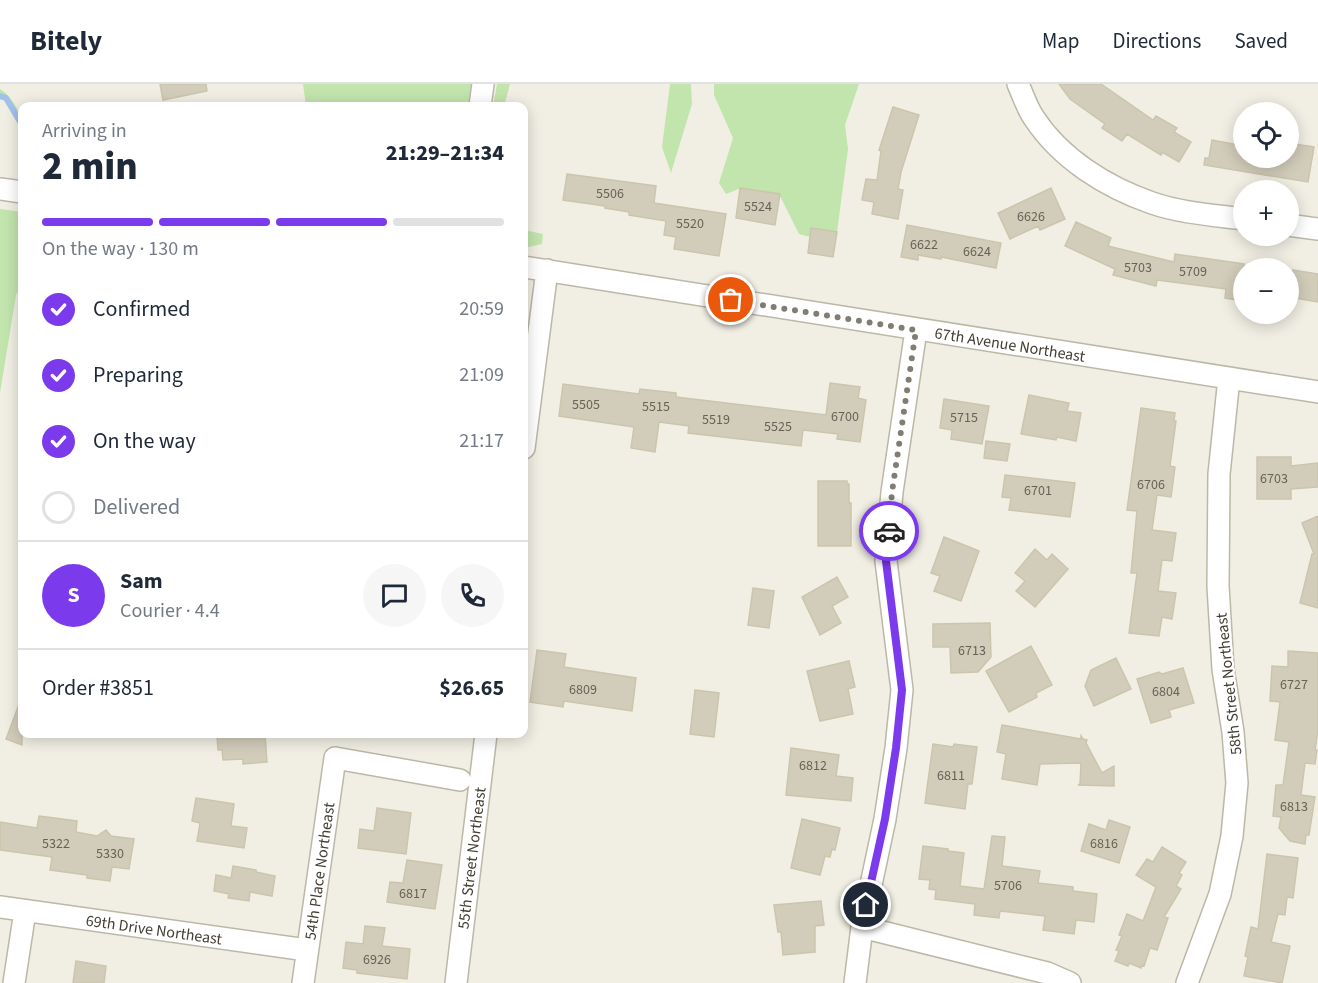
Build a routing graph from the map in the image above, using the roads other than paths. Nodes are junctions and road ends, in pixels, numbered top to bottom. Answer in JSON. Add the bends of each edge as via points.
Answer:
{"nodes":[{"id":1,"x":483,"y":84,"type":"edge"},
{"id":2,"x":1018,"y":84,"type":"edge"},
{"id":3,"x":481,"y":102,"type":"edge"},
{"id":4,"x":0,"y":189,"type":"edge"},
{"id":5,"x":18,"y":191,"type":"edge"},
{"id":6,"x":1233,"y":218,"type":"edge"},
{"id":7,"x":1299,"y":226,"type":"edge"},
{"id":8,"x":1318,"y":229,"type":"edge"},
{"id":9,"x":528,"y":268,"type":"edge"},
{"id":10,"x":547,"y":270,"type":"junction"},
{"id":11,"x":916,"y":330,"type":"junction"},
{"id":12,"x":1229,"y":378,"type":"junction"},
{"id":13,"x":1318,"y":392,"type":"edge"},
{"id":14,"x":528,"y":417,"type":"edge"},
{"id":15,"x":486,"y":738,"type":"edge"},
{"id":16,"x":460,"y":780,"type":"dead end"},
{"id":17,"x":0,"y":907,"type":"edge"},
{"id":18,"x":25,"y":911,"type":"junction"},
{"id":19,"x":862,"y":927,"type":"junction"},
{"id":20,"x":308,"y":950,"type":"junction"},
{"id":21,"x":14,"y":983,"type":"edge"},
{"id":22,"x":303,"y":983,"type":"edge"},
{"id":23,"x":456,"y":983,"type":"edge"},
{"id":24,"x":855,"y":983,"type":"edge"},
{"id":25,"x":1070,"y":983,"type":"edge"},
{"id":26,"x":1187,"y":983,"type":"edge"}],
"edges":[{"from":1,"to":3,"type":"street"},
{"from":2,"to":6,"type":"street","via":[[1033,117],[1062,151],[1094,176],[1153,204]]},
{"from":4,"to":5,"type":"street"},
{"from":7,"to":8,"type":"street"},
{"from":9,"to":10,"type":"street","name":"67th Avenue Northeast"},
{"from":10,"to":11,"type":"street","name":"67th Avenue Northeast"},
{"from":10,"to":14,"type":"street"},
{"from":11,"to":12,"type":"street","name":"67th Avenue Northeast"},
{"from":11,"to":19,"type":"street","via":[[886,561],[902,690],[885,819]]},
{"from":12,"to":13,"type":"street","name":"67th Avenue Northeast"},
{"from":12,"to":26,"type":"street","name":"58th Street Northeast","via":[[1219,474],[1218,586],[1223,669],[1238,783],[1220,894]]},
{"from":15,"to":23,"type":"street","name":"55th Street Northeast"},
{"from":16,"to":20,"type":"street","name":"54th Place Northeast","via":[[335,758]]},
{"from":17,"to":18,"type":"street","name":"69th Drive Northeast"},
{"from":18,"to":20,"type":"street","name":"69th Drive Northeast"},
{"from":18,"to":21,"type":"street"},
{"from":19,"to":24,"type":"street"},
{"from":19,"to":25,"type":"street","via":[[1047,973]]},
{"from":20,"to":22,"type":"street","name":"54th Place Northeast"}]}
